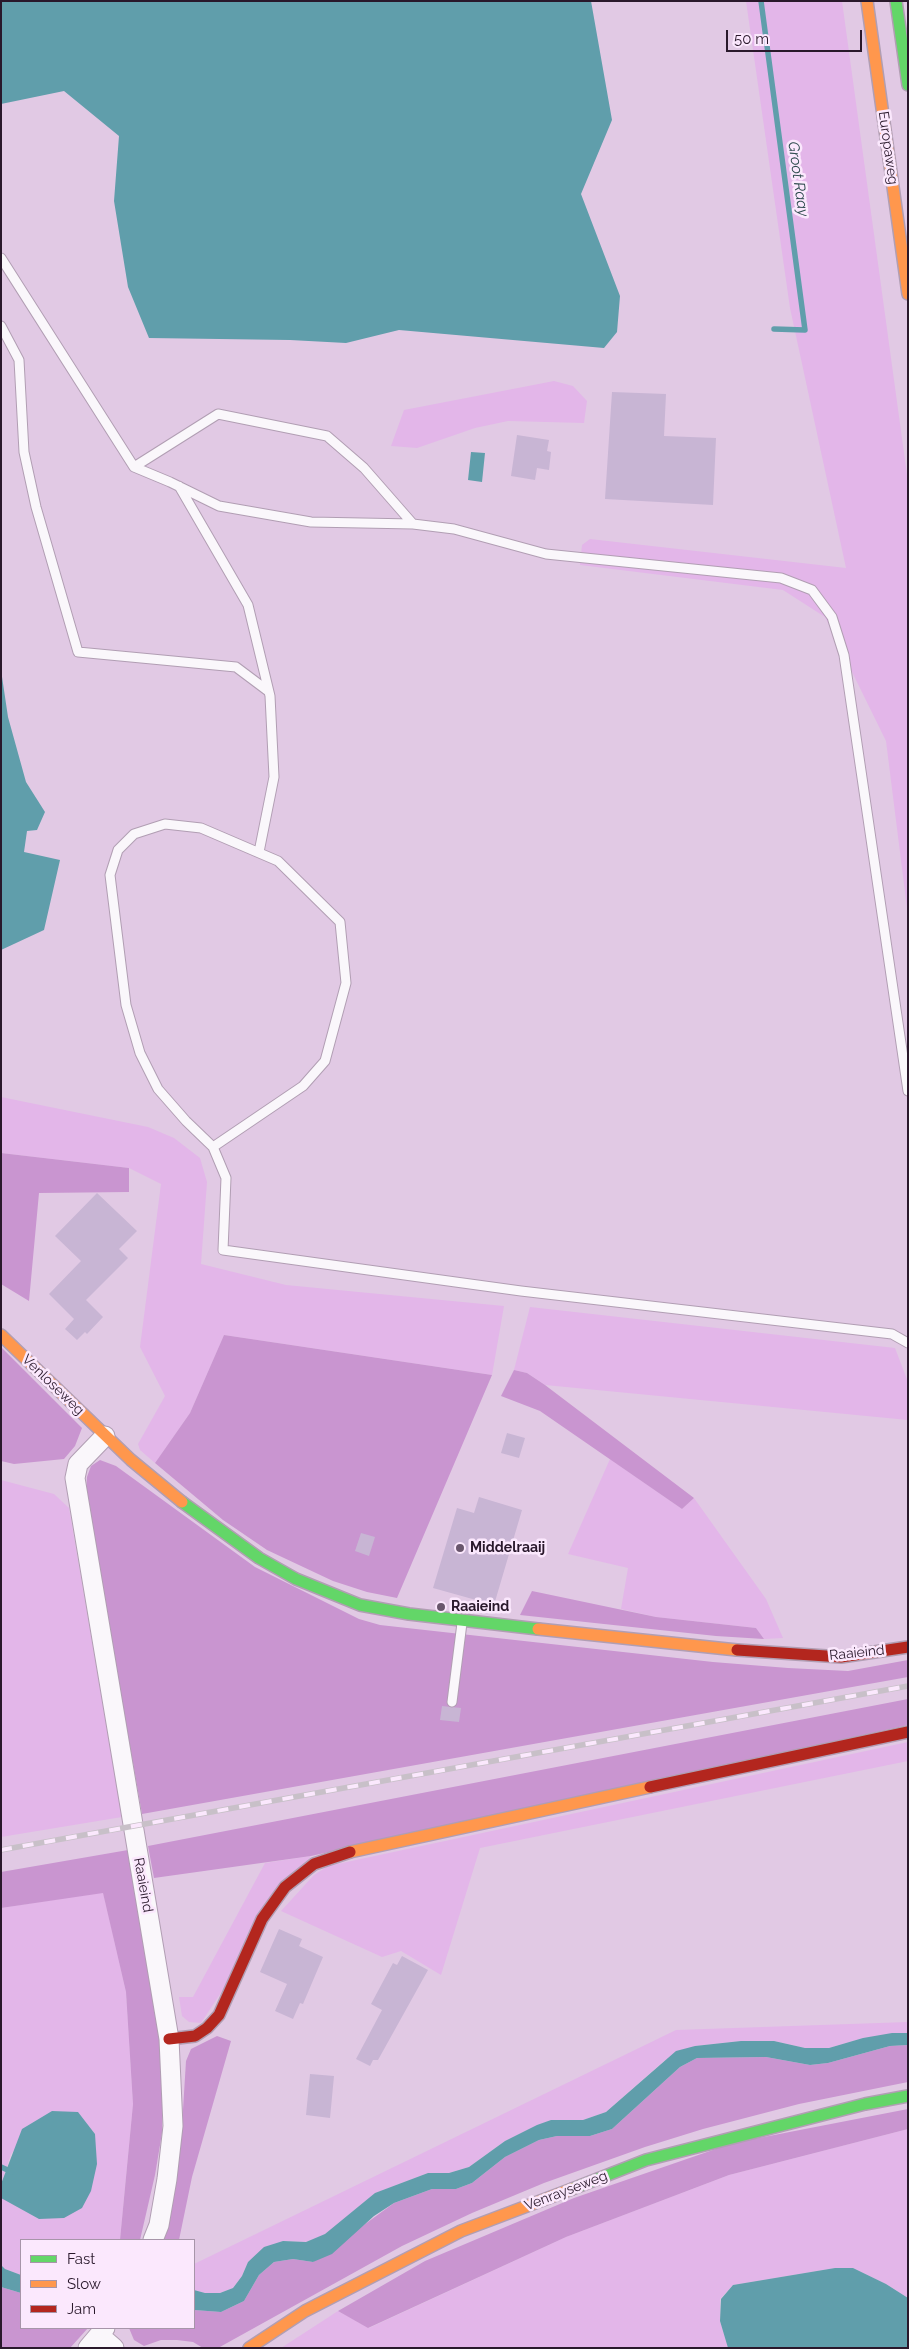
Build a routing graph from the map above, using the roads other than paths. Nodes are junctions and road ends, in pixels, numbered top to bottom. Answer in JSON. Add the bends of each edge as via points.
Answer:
{"nodes":[{"id":1,"x":867,"y":1,"type":"edge"},
{"id":2,"x":896,"y":1,"type":"edge"},
{"id":3,"x":908,"y":85,"type":"edge"},
{"id":4,"x":1,"y":258,"type":"edge"},
{"id":5,"x":908,"y":294,"type":"edge"},
{"id":6,"x":1,"y":326,"type":"edge"},
{"id":7,"x":134,"y":467,"type":"junction"},
{"id":8,"x":179,"y":486,"type":"junction"},
{"id":9,"x":413,"y":524,"type":"junction"},
{"id":10,"x":268,"y":691,"type":"junction"},
{"id":11,"x":258,"y":852,"type":"junction"},
{"id":12,"x":908,"y":1091,"type":"edge"},
{"id":13,"x":214,"y":1147,"type":"junction"},
{"id":14,"x":1,"y":1335,"type":"edge"},
{"id":15,"x":908,"y":1343,"type":"edge"},
{"id":16,"x":105,"y":1436,"type":"junction"},
{"id":17,"x":462,"y":1620,"type":"junction"},
{"id":18,"x":908,"y":1647,"type":"edge"},
{"id":19,"x":452,"y":1702,"type":"dead end"},
{"id":20,"x":908,"y":1732,"type":"edge"},
{"id":21,"x":169,"y":2039,"type":"junction"},
{"id":22,"x":908,"y":2096,"type":"edge"},
{"id":23,"x":153,"y":2239,"type":"edge"},
{"id":24,"x":97,"y":2337,"type":"edge"},
{"id":25,"x":114,"y":2348,"type":"edge"},
{"id":26,"x":249,"y":2348,"type":"edge"}],
"edges":[{"from":1,"to":5,"type":"main road","name":"Europaweg"},
{"from":2,"to":3,"type":"main road"},
{"from":4,"to":7,"type":"lane"},
{"from":6,"to":10,"type":"lane","via":[[19,360],[24,452],[36,507],[78,652],[236,667]]},
{"from":7,"to":8,"type":"lane"},
{"from":7,"to":9,"type":"lane","via":[[218,414],[328,436],[364,468]]},
{"from":8,"to":9,"type":"lane","via":[[219,506],[311,522]]},
{"from":8,"to":10,"type":"lane","via":[[248,605]]},
{"from":9,"to":12,"type":"lane","via":[[454,529],[546,554],[781,578],[812,590],[832,617],[844,655]]},
{"from":10,"to":11,"type":"lane","via":[[274,777]]},
{"from":11,"to":13,"type":"lane","via":[[278,861],[340,922],[346,983],[325,1060],[303,1086]]},
{"from":11,"to":13,"type":"lane","via":[[200,828],[165,824],[134,834],[118,850],[110,875],[126,1005],[140,1053],[158,1089]]},
{"from":13,"to":15,"type":"lane","via":[[226,1178],[222,1250],[521,1291],[892,1334]]},
{"from":14,"to":16,"type":"main road","name":"Venloseweg"},
{"from":16,"to":17,"type":"main road","name":"Raaieind","via":[[174,1496],[259,1558],[296,1579],[360,1604]]},
{"from":16,"to":21,"type":"street","name":"Raaieind","via":[[78,1464],[75,1478]]},
{"from":17,"to":18,"type":"main road","name":"Raaieind","via":[[718,1649],[840,1657]]},
{"from":17,"to":19,"type":"lane"},
{"from":20,"to":21,"type":"main road","via":[[364,1848],[314,1864],[285,1887],[262,1919],[219,2015],[195,2036]]},
{"from":21,"to":23,"type":"street","name":"Raaieind","via":[[173,2126],[167,2179]]},
{"from":22,"to":26,"type":"main road","name":"Venrayseweg","via":[[646,2160],[460,2231],[305,2311]]},
{"from":24,"to":25,"type":"street"}]}
